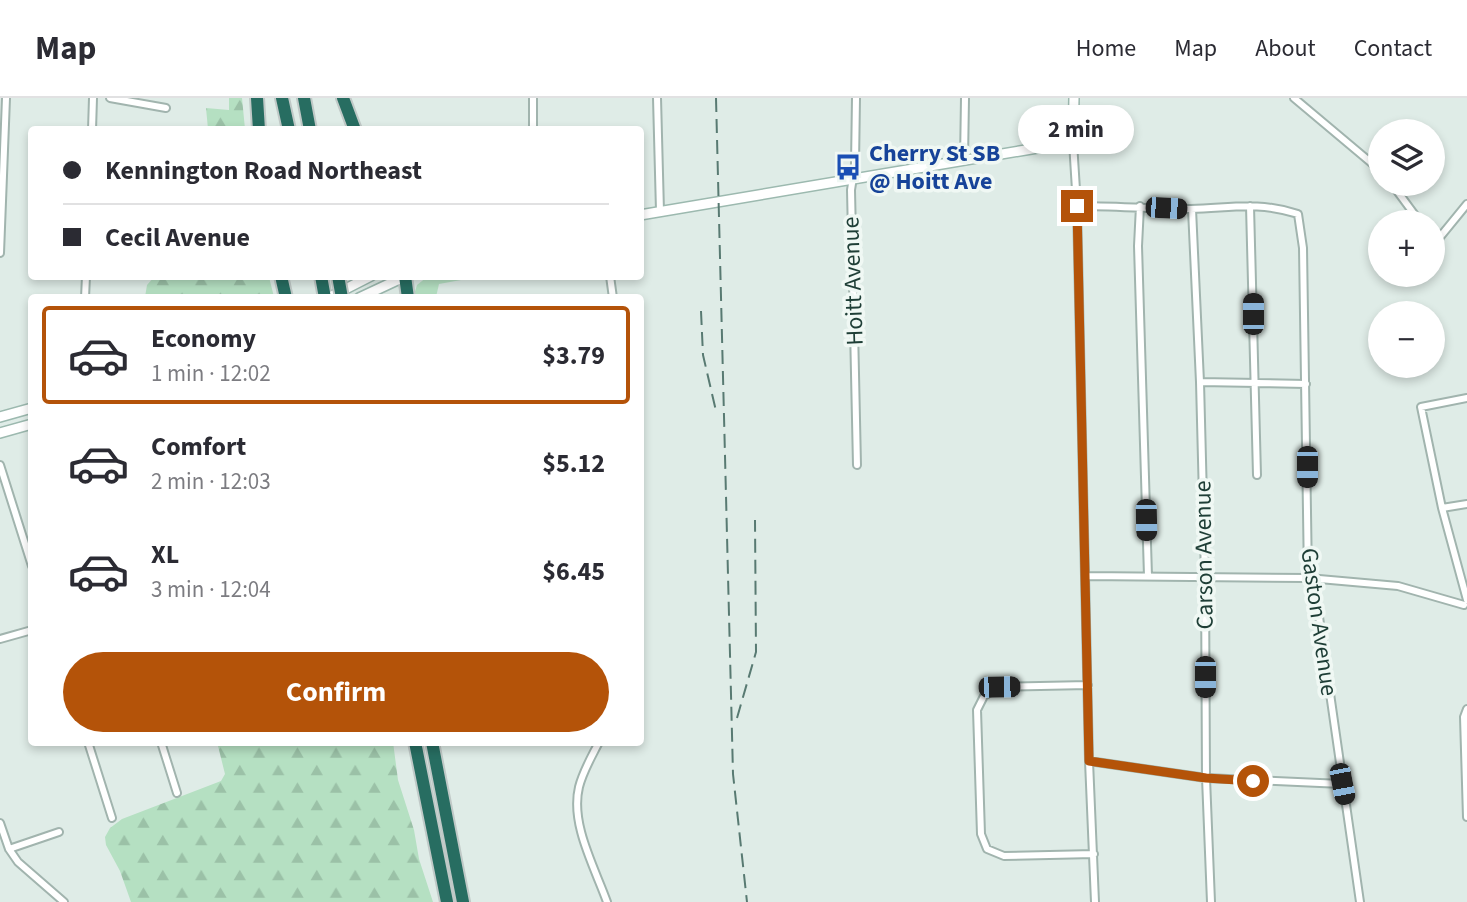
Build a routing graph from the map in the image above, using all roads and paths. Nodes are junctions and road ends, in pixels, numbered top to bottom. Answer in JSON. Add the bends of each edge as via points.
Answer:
{"nodes":[{"id":1,"x":6,"y":98,"type":"edge"},
{"id":2,"x":93,"y":98,"type":"edge"},
{"id":3,"x":110,"y":98,"type":"edge"},
{"id":4,"x":257,"y":98,"type":"edge"},
{"id":5,"x":282,"y":98,"type":"edge"},
{"id":6,"x":304,"y":98,"type":"edge"},
{"id":7,"x":344,"y":98,"type":"edge"},
{"id":8,"x":533,"y":98,"type":"edge"},
{"id":9,"x":657,"y":98,"type":"edge"},
{"id":10,"x":856,"y":98,"type":"edge"},
{"id":11,"x":965,"y":98,"type":"edge"},
{"id":12,"x":1074,"y":98,"type":"edge"},
{"id":13,"x":1294,"y":98,"type":"edge"},
{"id":14,"x":166,"y":107,"type":"dead end"},
{"id":15,"x":92,"y":126,"type":"edge"},
{"id":16,"x":259,"y":126,"type":"edge"},
{"id":17,"x":288,"y":126,"type":"edge"},
{"id":18,"x":309,"y":126,"type":"edge"},
{"id":19,"x":354,"y":126,"type":"edge"},
{"id":20,"x":533,"y":126,"type":"edge"},
{"id":21,"x":1073,"y":142,"type":"junction"},
{"id":22,"x":964,"y":160,"type":"junction"},
{"id":23,"x":1368,"y":160,"type":"edge"},
{"id":24,"x":852,"y":179,"type":"junction"},
{"id":25,"x":1467,"y":204,"type":"edge"},
{"id":26,"x":1077,"y":206,"type":"junction"},
{"id":27,"x":1140,"y":206,"type":"junction"},
{"id":28,"x":1250,"y":206,"type":"junction"},
{"id":29,"x":1192,"y":209,"type":"junction"},
{"id":30,"x":660,"y":211,"type":"junction"},
{"id":31,"x":644,"y":214,"type":"edge"},
{"id":32,"x":1445,"y":231,"type":"edge"},
{"id":33,"x":0,"y":253,"type":"edge"},
{"id":34,"x":363,"y":280,"type":"edge"},
{"id":35,"x":399,"y":280,"type":"edge"},
{"id":36,"x":335,"y":294,"type":"edge"},
{"id":37,"x":368,"y":294,"type":"edge"},
{"id":38,"x":1200,"y":382,"type":"junction"},
{"id":39,"x":1253,"y":383,"type":"junction"},
{"id":40,"x":1306,"y":384,"type":"junction"},
{"id":41,"x":1467,"y":398,"type":"edge"},
{"id":42,"x":28,"y":409,"type":"edge"},
{"id":43,"x":0,"y":417,"type":"edge"},
{"id":44,"x":28,"y":425,"type":"edge"},
{"id":45,"x":0,"y":433,"type":"edge"},
{"id":46,"x":0,"y":465,"type":"edge"},
{"id":47,"x":857,"y":465,"type":"dead end"},
{"id":48,"x":1257,"y":475,"type":"dead end"},
{"id":49,"x":1467,"y":504,"type":"edge"},
{"id":50,"x":1442,"y":508,"type":"junction"},
{"id":51,"x":28,"y":553,"type":"edge"},
{"id":52,"x":1085,"y":576,"type":"junction"},
{"id":53,"x":1148,"y":576,"type":"junction"},
{"id":54,"x":1205,"y":576,"type":"junction"},
{"id":55,"x":1308,"y":578,"type":"junction"},
{"id":56,"x":1466,"y":605,"type":"edge"},
{"id":57,"x":28,"y":631,"type":"edge"},
{"id":58,"x":0,"y":639,"type":"edge"},
{"id":59,"x":1088,"y":685,"type":"junction"},
{"id":60,"x":1467,"y":709,"type":"edge"},
{"id":61,"x":89,"y":746,"type":"edge"},
{"id":62,"x":161,"y":746,"type":"edge"},
{"id":63,"x":416,"y":746,"type":"edge"},
{"id":64,"x":433,"y":746,"type":"edge"},
{"id":65,"x":597,"y":746,"type":"edge"},
{"id":66,"x":1089,"y":761,"type":"junction"},
{"id":67,"x":1466,"y":770,"type":"edge"},
{"id":68,"x":1206,"y":778,"type":"junction"},
{"id":69,"x":1342,"y":784,"type":"junction"},
{"id":70,"x":177,"y":793,"type":"dead end"},
{"id":71,"x":1467,"y":817,"type":"edge"},
{"id":72,"x":112,"y":818,"type":"dead end"},
{"id":73,"x":0,"y":823,"type":"edge"},
{"id":74,"x":59,"y":832,"type":"dead end"},
{"id":75,"x":9,"y":849,"type":"junction"},
{"id":76,"x":1094,"y":854,"type":"junction"},
{"id":77,"x":64,"y":902,"type":"edge"},
{"id":78,"x":447,"y":902,"type":"edge"},
{"id":79,"x":463,"y":902,"type":"edge"},
{"id":80,"x":607,"y":902,"type":"edge"},
{"id":81,"x":1095,"y":902,"type":"edge"},
{"id":82,"x":1211,"y":902,"type":"edge"},
{"id":83,"x":1360,"y":902,"type":"edge"}],
"edges":[{"from":1,"to":33,"type":"street"},
{"from":2,"to":15,"type":"street"},
{"from":3,"to":14,"type":"street"},
{"from":4,"to":16,"type":"highway"},
{"from":5,"to":17,"type":"highway"},
{"from":6,"to":18,"type":"highway"},
{"from":7,"to":19,"type":"highway"},
{"from":8,"to":20,"type":"street"},
{"from":9,"to":30,"type":"street"},
{"from":10,"to":24,"type":"street","name":"Hoitt Avenue"},
{"from":11,"to":22,"type":"street"},
{"from":12,"to":21,"type":"street"},
{"from":13,"to":23,"type":"street"},
{"from":21,"to":22,"type":"street"},
{"from":21,"to":26,"type":"street"},
{"from":22,"to":24,"type":"street"},
{"from":24,"to":30,"type":"street"},
{"from":24,"to":47,"type":"street","name":"Hoitt Avenue"},
{"from":25,"to":32,"type":"street"},
{"from":26,"to":27,"type":"street"},
{"from":26,"to":52,"type":"street"},
{"from":27,"to":29,"type":"street"},
{"from":27,"to":53,"type":"street"},
{"from":28,"to":29,"type":"street"},
{"from":28,"to":39,"type":"street"},
{"from":28,"to":40,"type":"street","name":"Gaston Avenue","via":[[1298,214]]},
{"from":29,"to":38,"type":"street","name":"Carson Avenue"},
{"from":30,"to":31,"type":"street"},
{"from":34,"to":36,"type":"street"},
{"from":35,"to":37,"type":"street"},
{"from":38,"to":39,"type":"street"},
{"from":38,"to":54,"type":"street","name":"Carson Avenue"},
{"from":39,"to":40,"type":"street"},
{"from":39,"to":48,"type":"street"},
{"from":40,"to":55,"type":"street","name":"Gaston Avenue"},
{"from":41,"to":50,"type":"street","via":[[1421,407]]},
{"from":42,"to":43,"type":"street"},
{"from":44,"to":45,"type":"street"},
{"from":46,"to":51,"type":"street"},
{"from":49,"to":50,"type":"street"},
{"from":50,"to":56,"type":"street"},
{"from":52,"to":53,"type":"street"},
{"from":52,"to":59,"type":"street"},
{"from":53,"to":54,"type":"street"},
{"from":54,"to":55,"type":"street"},
{"from":54,"to":68,"type":"street","name":"Carson Avenue"},
{"from":55,"to":56,"type":"street","via":[[1398,586]]},
{"from":55,"to":69,"type":"street","name":"Gaston Avenue","via":[[1317,603]]},
{"from":57,"to":58,"type":"street"},
{"from":59,"to":66,"type":"street"},
{"from":59,"to":76,"type":"street","via":[[999,687],[984,696],[977,710],[978,751],[981,834],[988,849],[1004,856]]},
{"from":60,"to":67,"type":"street"},
{"from":61,"to":72,"type":"street"},
{"from":62,"to":70,"type":"street"},
{"from":63,"to":78,"type":"highway"},
{"from":64,"to":79,"type":"highway"},
{"from":65,"to":80,"type":"street","via":[[579,788],[578,813]]},
{"from":66,"to":68,"type":"street"},
{"from":66,"to":76,"type":"street"},
{"from":67,"to":71,"type":"street"},
{"from":68,"to":69,"type":"street"},
{"from":68,"to":82,"type":"street","name":"Carson Avenue"},
{"from":69,"to":83,"type":"street","name":"Gaston Avenue"},
{"from":73,"to":75,"type":"street"},
{"from":74,"to":75,"type":"street"},
{"from":75,"to":77,"type":"street"},
{"from":76,"to":81,"type":"street"}]}
